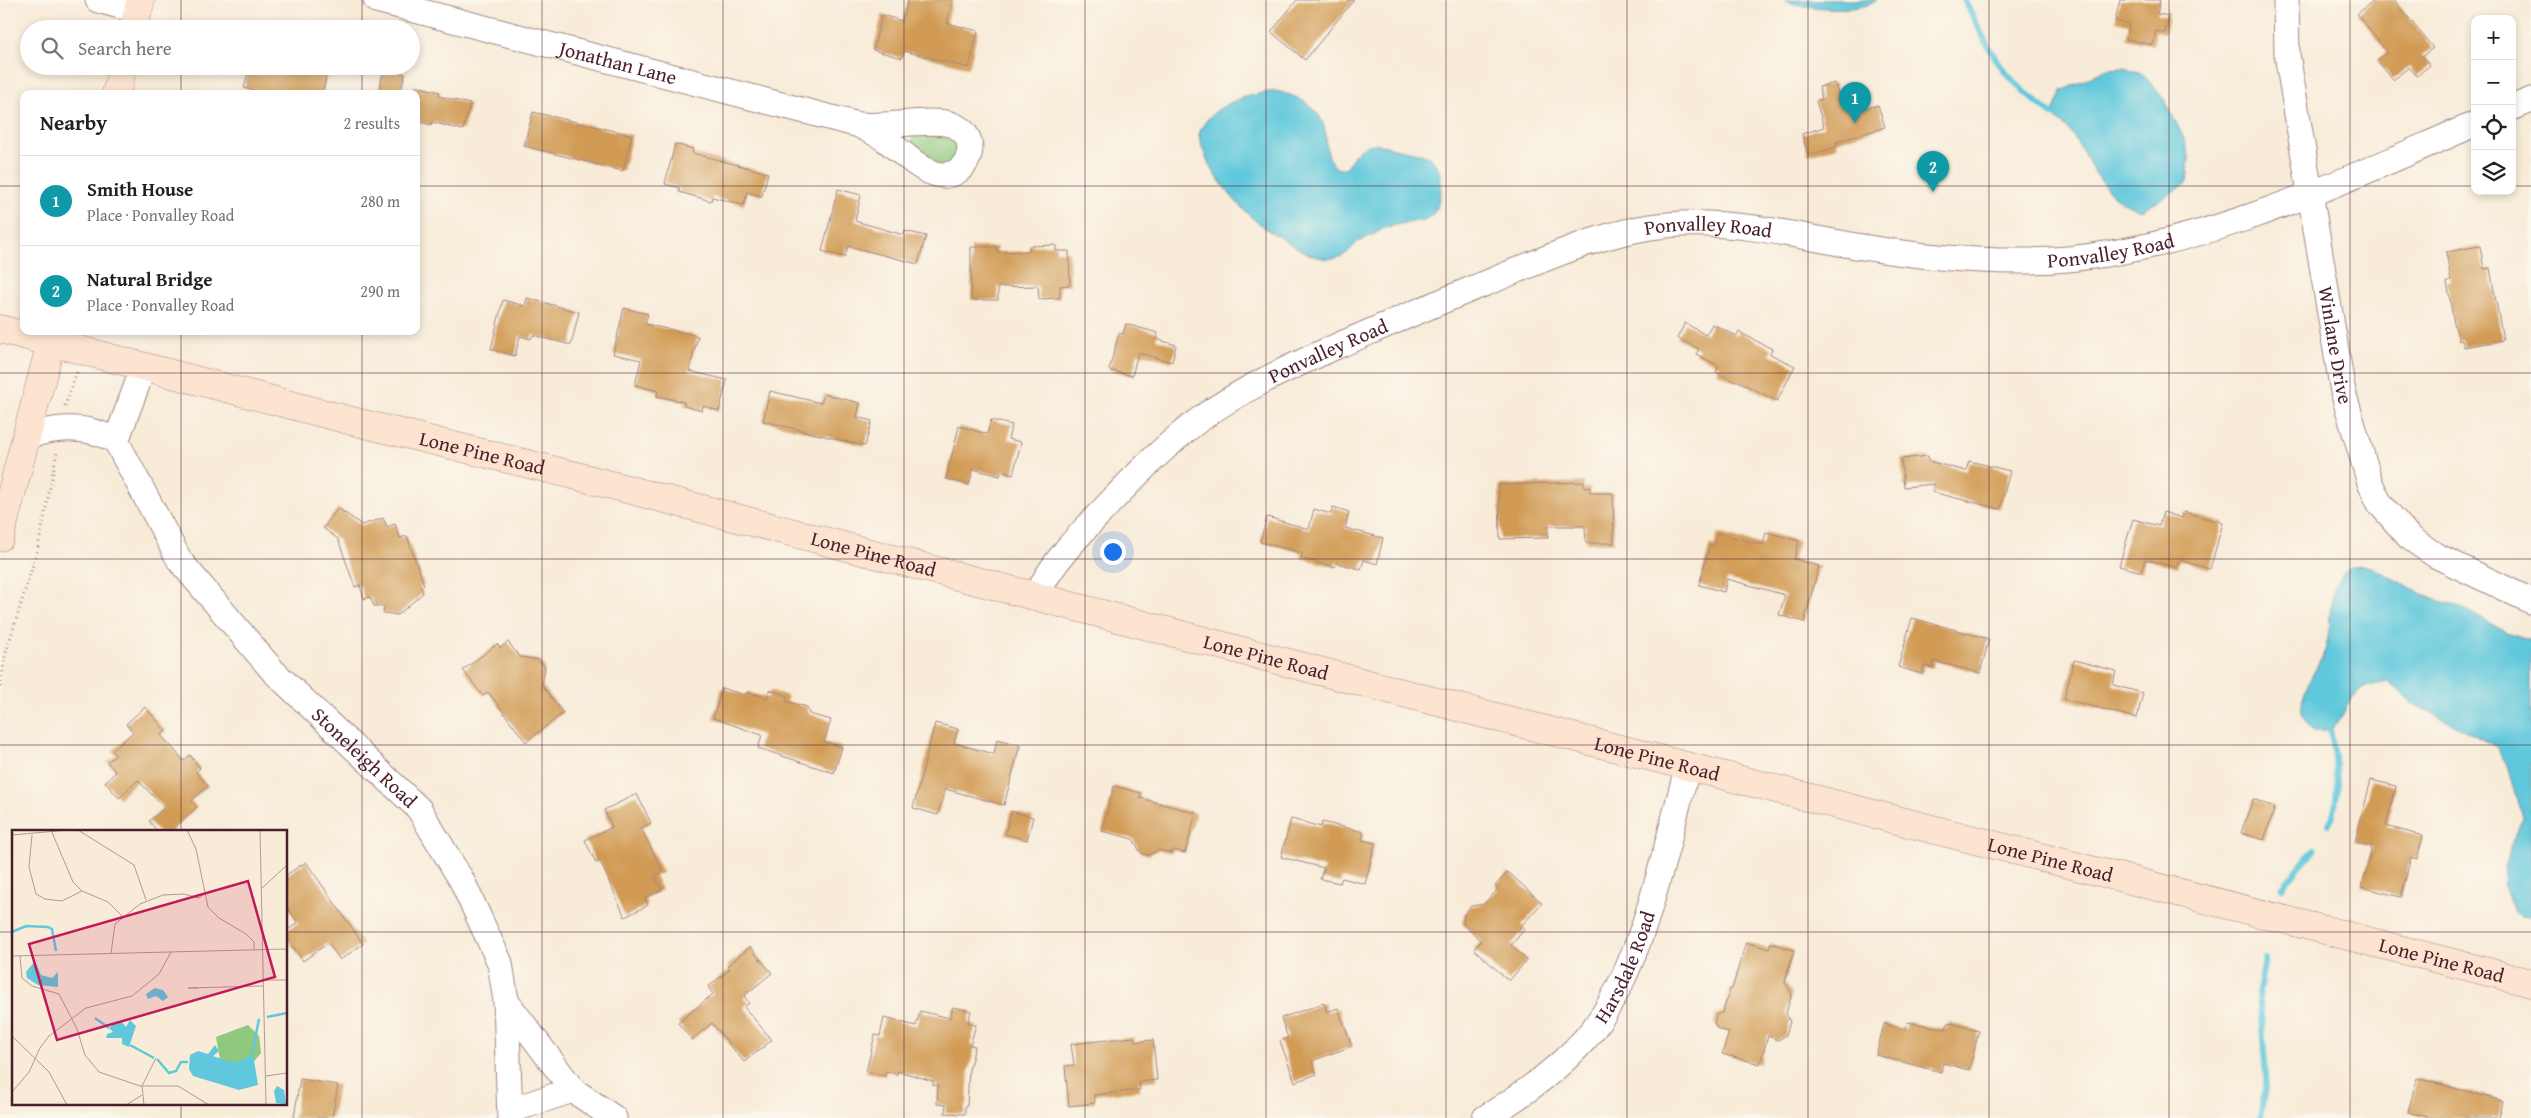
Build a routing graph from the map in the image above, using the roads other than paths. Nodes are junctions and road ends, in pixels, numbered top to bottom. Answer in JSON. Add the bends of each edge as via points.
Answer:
{"nodes":[{"id":1,"x":98,"y":0,"type":"edge"},
{"id":2,"x":376,"y":0,"type":"edge"},
{"id":3,"x":2286,"y":0,"type":"edge"},
{"id":4,"x":137,"y":13,"type":"edge"},
{"id":5,"x":121,"y":75,"type":"edge"},
{"id":6,"x":117,"y":90,"type":"edge"},
{"id":7,"x":2531,"y":100,"type":"edge"},
{"id":8,"x":2516,"y":106,"type":"edge"},
{"id":9,"x":859,"y":125,"type":"dead end"},
{"id":10,"x":2471,"y":126,"type":"edge"},
{"id":11,"x":2312,"y":194,"type":"junction"},
{"id":12,"x":0,"y":329,"type":"edge"},
{"id":13,"x":20,"y":332,"type":"edge"},
{"id":14,"x":39,"y":335,"type":"edge"},
{"id":15,"x":52,"y":337,"type":"edge"},
{"id":16,"x":144,"y":366,"type":"junction"},
{"id":17,"x":26,"y":437,"type":"junction"},
{"id":18,"x":116,"y":441,"type":"junction"},
{"id":19,"x":0,"y":537,"type":"edge"},
{"id":20,"x":1036,"y":596,"type":"junction"},
{"id":21,"x":2531,"y":601,"type":"edge"},
{"id":22,"x":1688,"y":766,"type":"junction"},
{"id":23,"x":2531,"y":983,"type":"edge"},
{"id":24,"x":506,"y":1001,"type":"junction"},
{"id":25,"x":573,"y":1090,"type":"junction"},
{"id":26,"x":510,"y":1114,"type":"edge"},
{"id":27,"x":614,"y":1118,"type":"edge"},
{"id":28,"x":1485,"y":1118,"type":"edge"}],
"edges":[{"from":1,"to":4,"type":"street"},
{"from":2,"to":9,"type":"street","name":"Jonathan Lane"},
{"from":3,"to":11,"type":"street","name":"Winlane Drive","via":[[2288,54]]},
{"from":5,"to":6,"type":"street"},
{"from":7,"to":8,"type":"street"},
{"from":10,"to":11,"type":"street","name":"Ponvalley Road"},
{"from":11,"to":20,"type":"street","name":"Ponvalley Road","via":[[2160,244],[2069,259],[2025,261],[1933,257],[1719,225],[1661,225],[1621,232],[1421,309],[1276,373],[1237,394],[1201,418],[1131,480],[1060,556]]},
{"from":11,"to":21,"type":"street","name":"Winlane Drive","via":[[2343,392],[2358,447],[2380,504],[2409,537],[2435,554]]},
{"from":12,"to":13,"type":"street","name":"Lone Pine Road"},
{"from":14,"to":15,"type":"street","name":"Lone Pine Road"},
{"from":15,"to":16,"type":"street","name":"Lone Pine Road"},
{"from":15,"to":17,"type":"street"},
{"from":16,"to":18,"type":"street"},
{"from":16,"to":20,"type":"street","name":"Lone Pine Road"},
{"from":17,"to":18,"type":"street","via":[[61,428],[93,431]]},
{"from":17,"to":19,"type":"street"},
{"from":18,"to":24,"type":"street","name":"Stoneleigh Road","via":[[180,561],[274,672],[419,809],[462,881],[500,963]]},
{"from":20,"to":22,"type":"street","name":"Lone Pine Road"},
{"from":22,"to":23,"type":"street","name":"Lone Pine Road"},
{"from":22,"to":28,"type":"street","name":"Harsdale Road","via":[[1640,936],[1614,997],[1587,1038],[1518,1098]]},
{"from":24,"to":25,"type":"street"},
{"from":24,"to":26,"type":"street","name":"Stoneleigh Road"},
{"from":25,"to":26,"type":"street"},
{"from":25,"to":27,"type":"street"}]}
